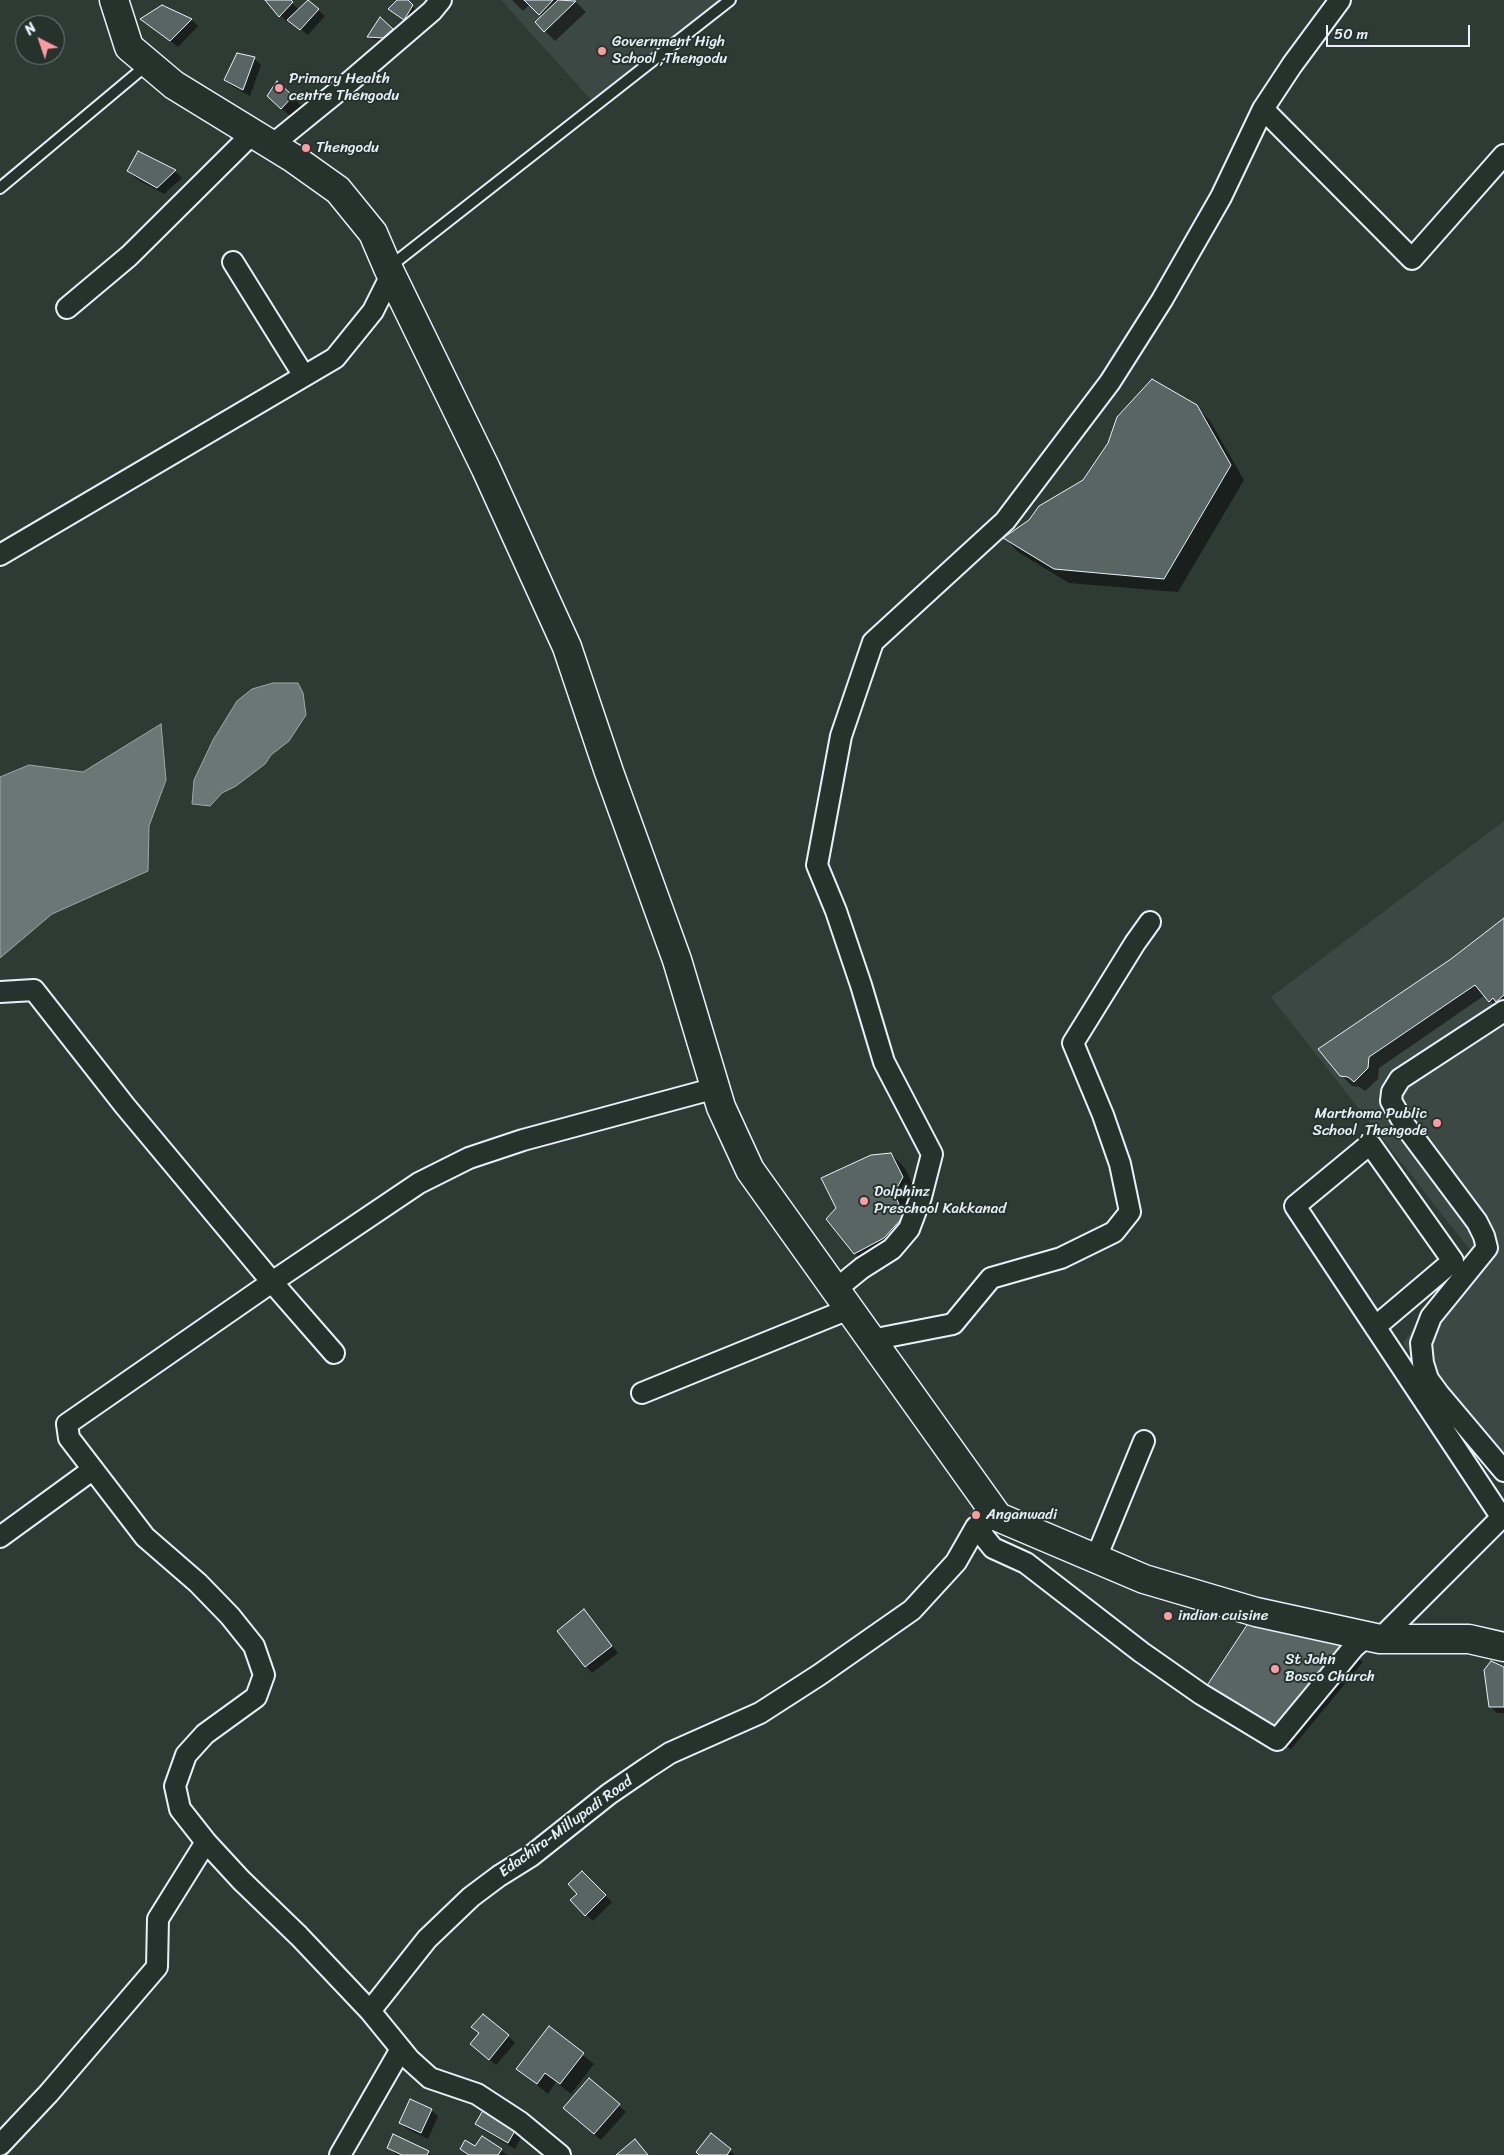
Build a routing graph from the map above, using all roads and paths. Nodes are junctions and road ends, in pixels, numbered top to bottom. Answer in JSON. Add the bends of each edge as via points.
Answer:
{"nodes":[{"id":1,"x":114,"y":0,"type":"edge"},
{"id":2,"x":441,"y":0,"type":"edge"},
{"id":3,"x":730,"y":0,"type":"edge"},
{"id":4,"x":1340,"y":0,"type":"edge"},
{"id":5,"x":148,"y":63,"type":"junction"},
{"id":6,"x":1263,"y":109,"type":"junction"},
{"id":7,"x":262,"y":140,"type":"junction"},
{"id":8,"x":1504,"y":155,"type":"edge"},
{"id":9,"x":0,"y":188,"type":"edge"},
{"id":10,"x":233,"y":262,"type":"dead end"},
{"id":11,"x":389,"y":272,"type":"junction"},
{"id":12,"x":67,"y":308,"type":"dead end"},
{"id":13,"x":304,"y":376,"type":"junction"},
{"id":14,"x":0,"y":554,"type":"edge"},
{"id":15,"x":1150,"y":922,"type":"dead end"},
{"id":16,"x":0,"y":992,"type":"edge"},
{"id":17,"x":1504,"y":1011,"type":"edge"},
{"id":18,"x":716,"y":1088,"type":"junction"},
{"id":19,"x":272,"y":1282,"type":"junction"},
{"id":20,"x":842,"y":1299,"type":"junction"},
{"id":21,"x":1375,"y":1327,"type":"junction"},
{"id":22,"x":871,"y":1340,"type":"junction"},
{"id":23,"x":334,"y":1353,"type":"dead end"},
{"id":24,"x":642,"y":1393,"type":"dead end"},
{"id":25,"x":1144,"y":1441,"type":"dead end"},
{"id":26,"x":92,"y":1470,"type":"junction"},
{"id":27,"x":1504,"y":1470,"type":"edge"},
{"id":28,"x":1503,"y":1516,"type":"edge"},
{"id":29,"x":987,"y":1522,"type":"junction"},
{"id":30,"x":0,"y":1537,"type":"edge"},
{"id":31,"x":1096,"y":1558,"type":"junction"},
{"id":32,"x":1374,"y":1637,"type":"junction"},
{"id":33,"x":1504,"y":1647,"type":"edge"},
{"id":34,"x":206,"y":1842,"type":"junction"},
{"id":35,"x":370,"y":2011,"type":"junction"},
{"id":36,"x":401,"y":2049,"type":"junction"},
{"id":37,"x":0,"y":2145,"type":"edge"},
{"id":38,"x":340,"y":2155,"type":"edge"},
{"id":39,"x":560,"y":2155,"type":"edge"}],
"edges":[{"from":1,"to":5,"type":"main road","via":[[129,47]]},
{"from":2,"to":7,"type":"street","via":[[347,84]]},
{"from":3,"to":11,"type":"lane"},
{"from":4,"to":6,"type":"street"},
{"from":5,"to":7,"type":"main road","via":[[174,85]]},
{"from":5,"to":9,"type":"lane"},
{"from":6,"to":8,"type":"street","via":[[1412,259]]},
{"from":6,"to":20,"type":"street","via":[[1221,197],[1110,382],[1006,522],[873,642],[841,736],[817,865],[836,911],[884,1062],[932,1154],[909,1229],[892,1249],[862,1268]]},
{"from":7,"to":11,"type":"main road","via":[[338,190],[373,233]]},
{"from":7,"to":12,"type":"street"},
{"from":10,"to":13,"type":"street"},
{"from":11,"to":13,"type":"street","via":[[373,311],[335,358]]},
{"from":11,"to":18,"type":"main road","via":[[486,469],[567,647],[676,960]]},
{"from":13,"to":14,"type":"street"},
{"from":15,"to":22,"type":"street","via":[[1073,1044],[1120,1164],[1130,1212],[1114,1232],[1061,1258],[991,1278],[953,1324]]},
{"from":16,"to":19,"type":"street","via":[[34,990],[125,1106]]},
{"from":17,"to":27,"type":"street","via":[[1400,1080],[1392,1092],[1391,1101],[1484,1236],[1487,1248],[1431,1317],[1421,1342],[1423,1363],[1434,1387]]},
{"from":18,"to":19,"type":"street","via":[[523,1140],[469,1158],[419,1183]]},
{"from":18,"to":20,"type":"main road","via":[[721,1107],[750,1170]]},
{"from":19,"to":23,"type":"street"},
{"from":19,"to":26,"type":"street","via":[[67,1424],[69,1438]]},
{"from":20,"to":22,"type":"main road"},
{"from":20,"to":24,"type":"street"},
{"from":21,"to":21,"type":"street","via":[[1294,1206],[1370,1144],[1453,1261]]},
{"from":21,"to":28,"type":"street"},
{"from":22,"to":29,"type":"main road"},
{"from":25,"to":31,"type":"street"},
{"from":26,"to":30,"type":"street"},
{"from":26,"to":34,"type":"street","via":[[145,1537],[230,1616],[254,1646],[264,1675],[256,1697],[205,1734],[186,1755],[175,1786],[180,1808]]},
{"from":28,"to":32,"type":"street"},
{"from":29,"to":31,"type":"main road"},
{"from":29,"to":32,"type":"street","via":[[993,1548],[1026,1563],[1141,1652],[1201,1694],[1278,1740],[1354,1647]]},
{"from":29,"to":35,"type":"street","name":"Edachira-Millupadi Road","via":[[912,1610],[760,1713],[670,1753],[609,1794],[531,1856],[471,1897],[427,1939]]},
{"from":31,"to":32,"type":"main road","via":[[1144,1579],[1256,1612]]},
{"from":32,"to":33,"type":"main road","via":[[1469,1639]]},
{"from":34,"to":35,"type":"street"},
{"from":34,"to":37,"type":"street","via":[[158,1919],[157,1967]]},
{"from":35,"to":36,"type":"street"},
{"from":36,"to":38,"type":"street"},
{"from":36,"to":39,"type":"street","via":[[430,2078],[477,2094],[520,2122]]}]}
